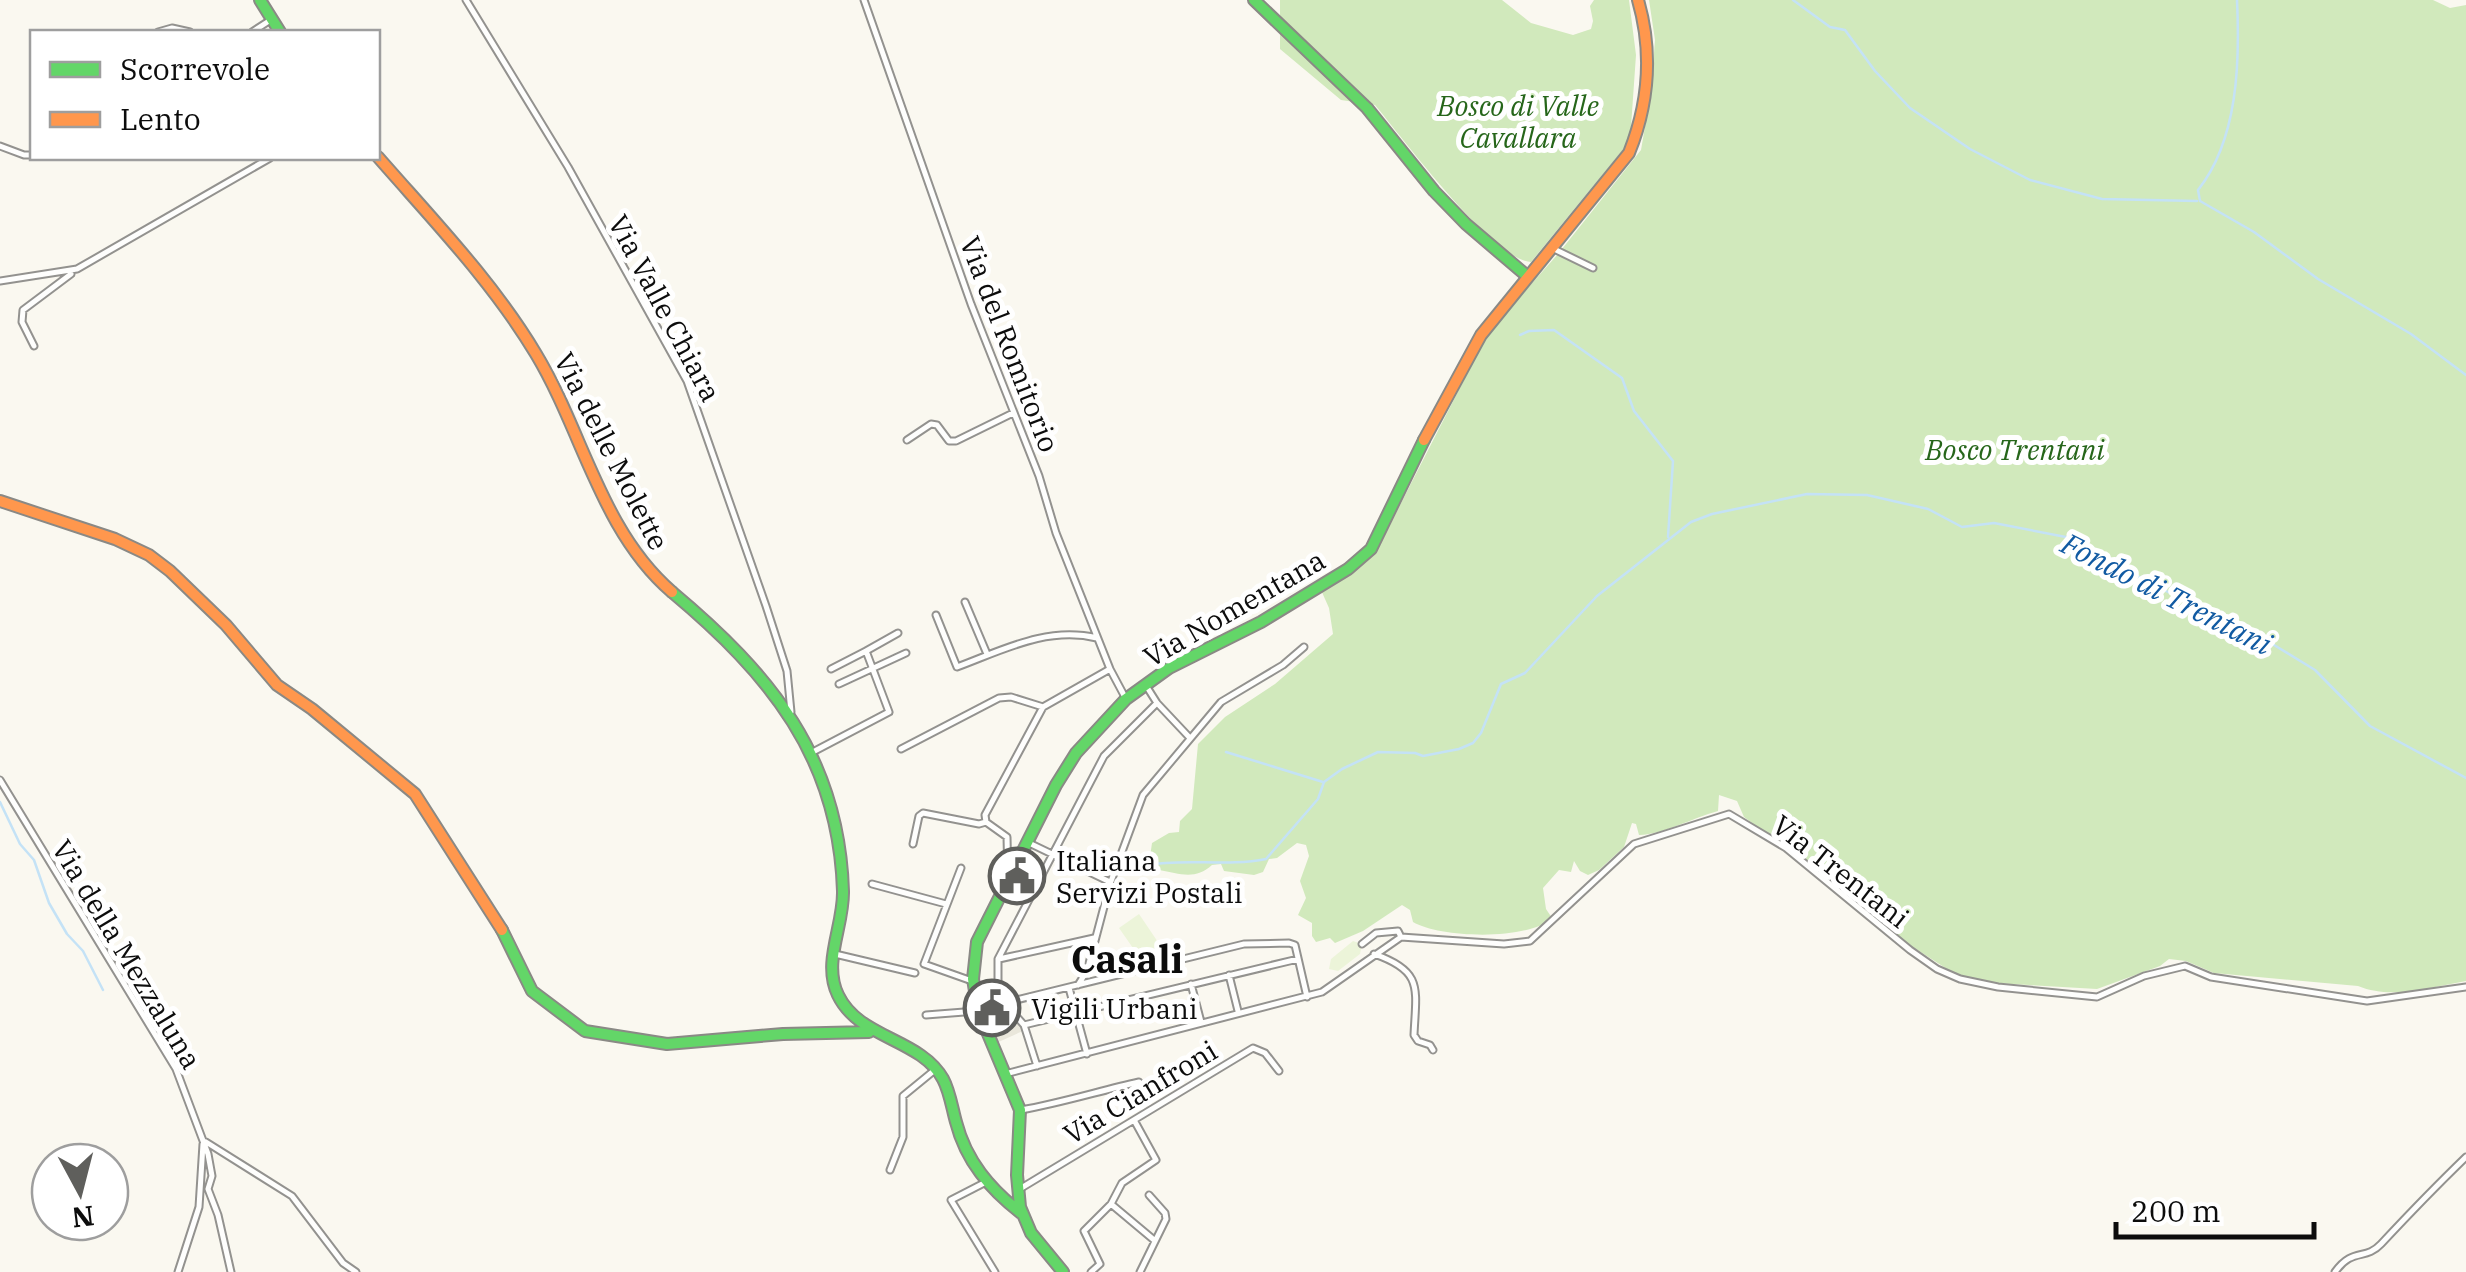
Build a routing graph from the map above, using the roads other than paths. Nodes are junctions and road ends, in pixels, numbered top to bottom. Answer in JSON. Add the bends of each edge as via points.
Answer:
{"nodes":[{"id":1,"x":260,"y":0,"type":"edge"},
{"id":2,"x":466,"y":0,"type":"edge"},
{"id":3,"x":864,"y":0,"type":"edge"},
{"id":4,"x":1254,"y":0,"type":"edge"},
{"id":5,"x":1638,"y":0,"type":"edge"},
{"id":6,"x":272,"y":19,"type":"junction"},
{"id":7,"x":255,"y":30,"type":"edge"},
{"id":8,"x":279,"y":30,"type":"edge"},
{"id":9,"x":0,"y":146,"type":"edge"},
{"id":10,"x":30,"y":155,"type":"edge"},
{"id":11,"x":380,"y":159,"type":"edge"},
{"id":12,"x":267,"y":160,"type":"edge"},
{"id":13,"x":1552,"y":248,"type":"junction"},
{"id":14,"x":82,"y":266,"type":"junction"},
{"id":15,"x":1593,"y":268,"type":"dead end"},
{"id":16,"x":1527,"y":276,"type":"junction"},
{"id":17,"x":0,"y":282,"type":"edge"},
{"id":18,"x":34,"y":346,"type":"dead end"},
{"id":19,"x":1013,"y":413,"type":"junction"},
{"id":20,"x":907,"y":440,"type":"dead end"},
{"id":21,"x":0,"y":500,"type":"edge"},
{"id":22,"x":965,"y":602,"type":"dead end"},
{"id":23,"x":936,"y":615,"type":"dead end"},
{"id":24,"x":898,"y":633,"type":"dead end"},
{"id":25,"x":1099,"y":638,"type":"junction"},
{"id":26,"x":1304,"y":647,"type":"dead end"},
{"id":27,"x":866,"y":651,"type":"junction"},
{"id":28,"x":906,"y":653,"type":"dead end"},
{"id":29,"x":988,"y":656,"type":"junction"},
{"id":30,"x":874,"y":668,"type":"junction"},
{"id":31,"x":831,"y":669,"type":"dead end"},
{"id":32,"x":1110,"y":669,"type":"junction"},
{"id":33,"x":839,"y":684,"type":"dead end"},
{"id":34,"x":1146,"y":684,"type":"junction"},
{"id":35,"x":1126,"y":699,"type":"junction"},
{"id":36,"x":1157,"y":703,"type":"junction"},
{"id":37,"x":1043,"y":707,"type":"junction"},
{"id":38,"x":791,"y":715,"type":"junction"},
{"id":39,"x":1188,"y":737,"type":"junction"},
{"id":40,"x":901,"y":750,"type":"dead end"},
{"id":41,"x":809,"y":754,"type":"junction"},
{"id":42,"x":0,"y":780,"type":"edge"},
{"id":43,"x":986,"y":822,"type":"junction"},
{"id":44,"x":1026,"y":842,"type":"junction"},
{"id":45,"x":913,"y":844,"type":"dead end"},
{"id":46,"x":1051,"y":855,"type":"junction"},
{"id":47,"x":961,"y":868,"type":"dead end"},
{"id":48,"x":1009,"y":882,"type":"junction"},
{"id":49,"x":1111,"y":883,"type":"junction"},
{"id":50,"x":872,"y":884,"type":"dead end"},
{"id":51,"x":946,"y":904,"type":"junction"},
{"id":52,"x":1401,"y":937,"type":"junction"},
{"id":53,"x":1094,"y":938,"type":"junction"},
{"id":54,"x":1362,"y":944,"type":"dead end"},
{"id":55,"x":835,"y":954,"type":"junction"},
{"id":56,"x":1374,"y":954,"type":"junction"},
{"id":57,"x":1298,"y":958,"type":"junction"},
{"id":58,"x":998,"y":960,"type":"junction"},
{"id":59,"x":915,"y":973,"type":"dead end"},
{"id":60,"x":1228,"y":976,"type":"junction"},
{"id":61,"x":972,"y":981,"type":"junction"},
{"id":62,"x":1192,"y":984,"type":"junction"},
{"id":63,"x":1078,"y":986,"type":"junction"},
{"id":64,"x":2466,"y":987,"type":"edge"},
{"id":65,"x":1070,"y":988,"type":"junction"},
{"id":66,"x":1307,"y":997,"type":"junction"},
{"id":67,"x":1008,"y":1007,"type":"junction"},
{"id":68,"x":1076,"y":1012,"type":"junction"},
{"id":69,"x":1238,"y":1012,"type":"junction"},
{"id":70,"x":926,"y":1015,"type":"dead end"},
{"id":71,"x":979,"y":1016,"type":"junction"},
{"id":72,"x":1201,"y":1022,"type":"junction"},
{"id":73,"x":1024,"y":1025,"type":"junction"},
{"id":74,"x":870,"y":1032,"type":"junction"},
{"id":75,"x":1433,"y":1050,"type":"dead end"},
{"id":76,"x":1087,"y":1054,"type":"junction"},
{"id":77,"x":1036,"y":1066,"type":"junction"},
{"id":78,"x":936,"y":1069,"type":"junction"},
{"id":79,"x":1279,"y":1071,"type":"dead end"},
{"id":80,"x":1005,"y":1074,"type":"junction"},
{"id":81,"x":1139,"y":1082,"type":"dead end"},
{"id":82,"x":1020,"y":1110,"type":"junction"},
{"id":83,"x":1134,"y":1120,"type":"junction"},
{"id":84,"x":204,"y":1141,"type":"junction"},
{"id":85,"x":2466,"y":1157,"type":"edge"},
{"id":86,"x":890,"y":1170,"type":"dead end"},
{"id":87,"x":986,"y":1182,"type":"junction"},
{"id":88,"x":1017,"y":1191,"type":"junction"},
{"id":89,"x":1149,"y":1196,"type":"dead end"},
{"id":90,"x":1112,"y":1204,"type":"junction"},
{"id":91,"x":1022,"y":1212,"type":"junction"},
{"id":92,"x":1154,"y":1240,"type":"junction"},
{"id":93,"x":178,"y":1272,"type":"edge"},
{"id":94,"x":231,"y":1272,"type":"edge"},
{"id":95,"x":356,"y":1272,"type":"edge"},
{"id":96,"x":996,"y":1272,"type":"edge"},
{"id":97,"x":1063,"y":1272,"type":"edge"},
{"id":98,"x":1091,"y":1272,"type":"edge"},
{"id":99,"x":1140,"y":1272,"type":"edge"},
{"id":100,"x":2335,"y":1272,"type":"edge"}],
"edges":[{"from":1,"to":6,"type":"street"},
{"from":2,"to":38,"type":"street","name":"Via Valle Chiara","via":[[687,381],[782,655]]},
{"from":3,"to":19,"type":"street","name":"Via del Romitorio"},
{"from":4,"to":16,"type":"street","via":[[1367,108],[1434,192]]},
{"from":5,"to":13,"type":"street","name":"Via Nomentana","via":[[1649,46],[1640,126],[1620,167]]},
{"from":6,"to":7,"type":"street"},
{"from":6,"to":8,"type":"street"},
{"from":9,"to":10,"type":"street"},
{"from":11,"to":38,"type":"street","name":"Via delle Molette","via":[[523,331],[634,553],[752,666]]},
{"from":12,"to":14,"type":"street"},
{"from":13,"to":15,"type":"street"},
{"from":13,"to":16,"type":"street","name":"Via Nomentana"},
{"from":14,"to":17,"type":"street"},
{"from":14,"to":18,"type":"street","via":[[23,310]]},
{"from":16,"to":34,"type":"street","name":"Via Nomentana","via":[[1476,344],[1364,558]]},
{"from":19,"to":20,"type":"street","via":[[953,442],[931,424]]},
{"from":19,"to":25,"type":"street","name":"Via del Romitorio"},
{"from":21,"to":74,"type":"street","via":[[148,555],[226,624],[275,683],[416,794],[497,920],[532,991],[585,1031],[668,1044]]},
{"from":22,"to":29,"type":"street"},
{"from":23,"to":29,"type":"street","via":[[956,666]]},
{"from":24,"to":27,"type":"street"},
{"from":25,"to":29,"type":"street","via":[[1043,636]]},
{"from":25,"to":32,"type":"street","name":"Via del Romitorio"},
{"from":26,"to":39,"type":"street","via":[[1221,702]]},
{"from":27,"to":30,"type":"street"},
{"from":27,"to":31,"type":"street"},
{"from":28,"to":30,"type":"street"},
{"from":30,"to":33,"type":"street"},
{"from":30,"to":41,"type":"street","via":[[889,714]]},
{"from":32,"to":35,"type":"street","name":"Via del Romitorio"},
{"from":32,"to":37,"type":"street"},
{"from":34,"to":35,"type":"street","name":"Via Nomentana"},
{"from":34,"to":36,"type":"street"},
{"from":35,"to":44,"type":"street","name":"Via Nomentana","via":[[1076,753]]},
{"from":36,"to":39,"type":"street"},
{"from":36,"to":46,"type":"street","via":[[1104,756]]},
{"from":37,"to":40,"type":"street","via":[[1000,698]]},
{"from":37,"to":43,"type":"street"},
{"from":38,"to":41,"type":"street","name":"Via delle Molette"},
{"from":39,"to":49,"type":"street","via":[[1143,795]]},
{"from":41,"to":55,"type":"street","name":"Via delle Molette","via":[[840,854],[842,920]]},
{"from":42,"to":84,"type":"street","name":"Via della Mezzaluna","via":[[157,1033]]},
{"from":43,"to":45,"type":"street","via":[[923,813]]},
{"from":43,"to":48,"type":"street","via":[[1006,837]]},
{"from":44,"to":46,"type":"street"},
{"from":44,"to":48,"type":"street","name":"Via Nomentana"},
{"from":46,"to":49,"type":"street"},
{"from":46,"to":58,"type":"street"},
{"from":47,"to":51,"type":"street"},
{"from":48,"to":61,"type":"street","name":"Via Nomentana","via":[[977,942]]},
{"from":49,"to":53,"type":"street"},
{"from":50,"to":51,"type":"street"},
{"from":51,"to":61,"type":"street","via":[[924,964]]},
{"from":52,"to":54,"type":"street","via":[[1398,930],[1376,933]]},
{"from":52,"to":56,"type":"street"},
{"from":52,"to":64,"type":"street","name":"Via Trentani","via":[[1530,942],[1634,844],[1728,814],[1786,848],[1892,936],[1960,979],[2097,997],[2185,966],[2210,977],[2367,1001]]},
{"from":53,"to":58,"type":"street"},
{"from":53,"to":63,"type":"street"},
{"from":55,"to":59,"type":"street"},
{"from":55,"to":74,"type":"street","name":"Via delle Molette","via":[[830,972],[839,997]]},
{"from":56,"to":66,"type":"street"},
{"from":56,"to":75,"type":"street","via":[[1413,976],[1414,1035]]},
{"from":57,"to":60,"type":"street"},
{"from":57,"to":63,"type":"street","via":[[1290,942],[1244,944]]},
{"from":57,"to":66,"type":"street"},
{"from":58,"to":67,"type":"street","via":[[998,985]]},
{"from":60,"to":62,"type":"street"},
{"from":60,"to":69,"type":"street"},
{"from":61,"to":71,"type":"street","name":"Via Nomentana"},
{"from":62,"to":68,"type":"street"},
{"from":62,"to":72,"type":"street"},
{"from":63,"to":65,"type":"street"},
{"from":65,"to":67,"type":"street"},
{"from":65,"to":68,"type":"street"},
{"from":66,"to":69,"type":"street"},
{"from":67,"to":71,"type":"street"},
{"from":67,"to":73,"type":"street"},
{"from":68,"to":73,"type":"street"},
{"from":68,"to":76,"type":"street"},
{"from":69,"to":72,"type":"street"},
{"from":70,"to":71,"type":"street"},
{"from":71,"to":80,"type":"street","name":"Via Nomentana"},
{"from":72,"to":76,"type":"street"},
{"from":73,"to":77,"type":"street"},
{"from":74,"to":78,"type":"street","name":"Via delle Molette"},
{"from":76,"to":77,"type":"street"},
{"from":77,"to":80,"type":"street"},
{"from":78,"to":86,"type":"street","via":[[903,1096],[903,1137]]},
{"from":78,"to":87,"type":"street","via":[[964,1146]]},
{"from":79,"to":83,"type":"street","name":"Via Cianfroni","via":[[1265,1052],[1252,1048]]},
{"from":80,"to":82,"type":"street","name":"Via Nomentana"},
{"from":81,"to":82,"type":"street"},
{"from":82,"to":88,"type":"street","name":"Via Nomentana"},
{"from":83,"to":88,"type":"street","name":"Via Cianfroni"},
{"from":83,"to":90,"type":"street","via":[[1156,1160],[1122,1183]]},
{"from":84,"to":93,"type":"street","name":"Via della Mezzaluna","via":[[199,1207]]},
{"from":84,"to":94,"type":"street","via":[[212,1170],[208,1190]]},
{"from":84,"to":95,"type":"street","via":[[292,1196]]},
{"from":85,"to":100,"type":"street","via":[[2379,1247],[2345,1258]]},
{"from":87,"to":91,"type":"street"},
{"from":87,"to":96,"type":"street","via":[[951,1200]]},
{"from":88,"to":91,"type":"street","name":"Via Nomentana"},
{"from":89,"to":92,"type":"street","via":[[1165,1214]]},
{"from":90,"to":92,"type":"street"},
{"from":90,"to":98,"type":"street","via":[[1084,1230],[1100,1264]]},
{"from":91,"to":97,"type":"street","name":"Via Nomentana","via":[[1030,1236]]},
{"from":92,"to":99,"type":"street"}]}
